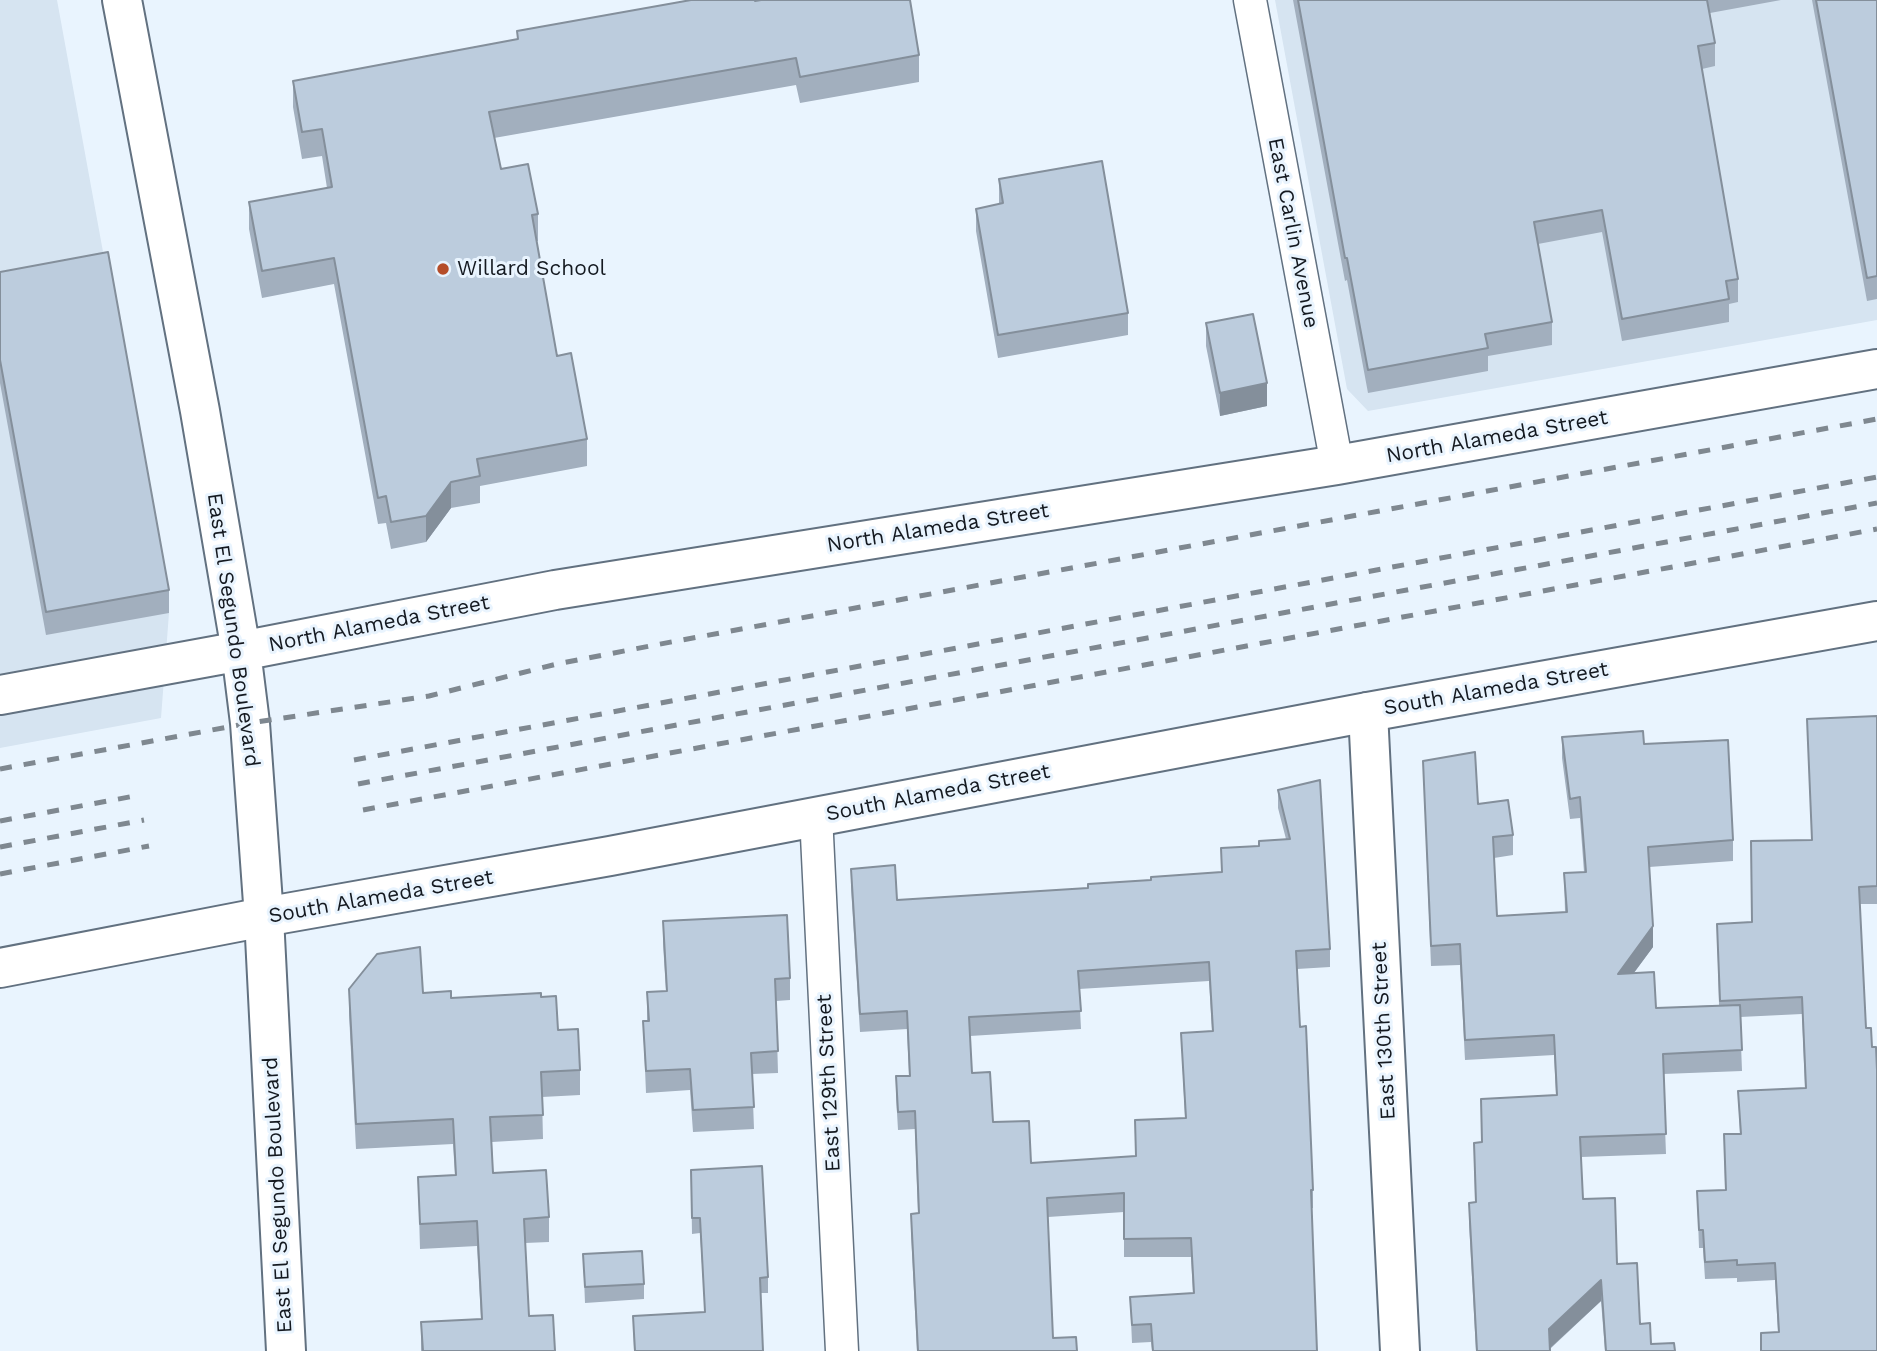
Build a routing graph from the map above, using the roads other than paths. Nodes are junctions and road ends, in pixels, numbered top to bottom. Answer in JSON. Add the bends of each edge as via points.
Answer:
{"nodes":[{"id":1,"x":122,"y":0,"type":"edge"},
{"id":2,"x":1250,"y":0,"type":"edge"},
{"id":3,"x":1877,"y":369,"type":"edge"},
{"id":4,"x":1337,"y":466,"type":"junction"},
{"id":5,"x":1877,"y":621,"type":"edge"},
{"id":6,"x":241,"y":651,"type":"junction"},
{"id":7,"x":0,"y":695,"type":"edge"},
{"id":8,"x":1368,"y":712,"type":"junction"},
{"id":9,"x":816,"y":816,"type":"junction"},
{"id":10,"x":264,"y":917,"type":"junction"},
{"id":11,"x":0,"y":968,"type":"edge"},
{"id":12,"x":286,"y":1351,"type":"edge"},
{"id":13,"x":842,"y":1351,"type":"edge"},
{"id":14,"x":1400,"y":1351,"type":"edge"}],
"edges":[{"from":1,"to":6,"type":"street","name":"East El Segundo Boulevard"},
{"from":2,"to":4,"type":"street","name":"East Carlin Avenue"},
{"from":3,"to":4,"type":"street","name":"North Alameda Street"},
{"from":4,"to":6,"type":"street","name":"North Alameda Street","via":[[555,590]]},
{"from":5,"to":8,"type":"street","name":"South Alameda Street"},
{"from":6,"to":7,"type":"street","name":"North Alameda Street"},
{"from":6,"to":10,"type":"street","name":"East El Segundo Boulevard"},
{"from":8,"to":9,"type":"street","name":"South Alameda Street"},
{"from":8,"to":14,"type":"street","name":"East 130th Street"},
{"from":9,"to":10,"type":"street","name":"South Alameda Street"},
{"from":9,"to":13,"type":"street","name":"East 129th Street"},
{"from":10,"to":11,"type":"street","name":"South Alameda Street"},
{"from":10,"to":12,"type":"street","name":"East El Segundo Boulevard"}]}
